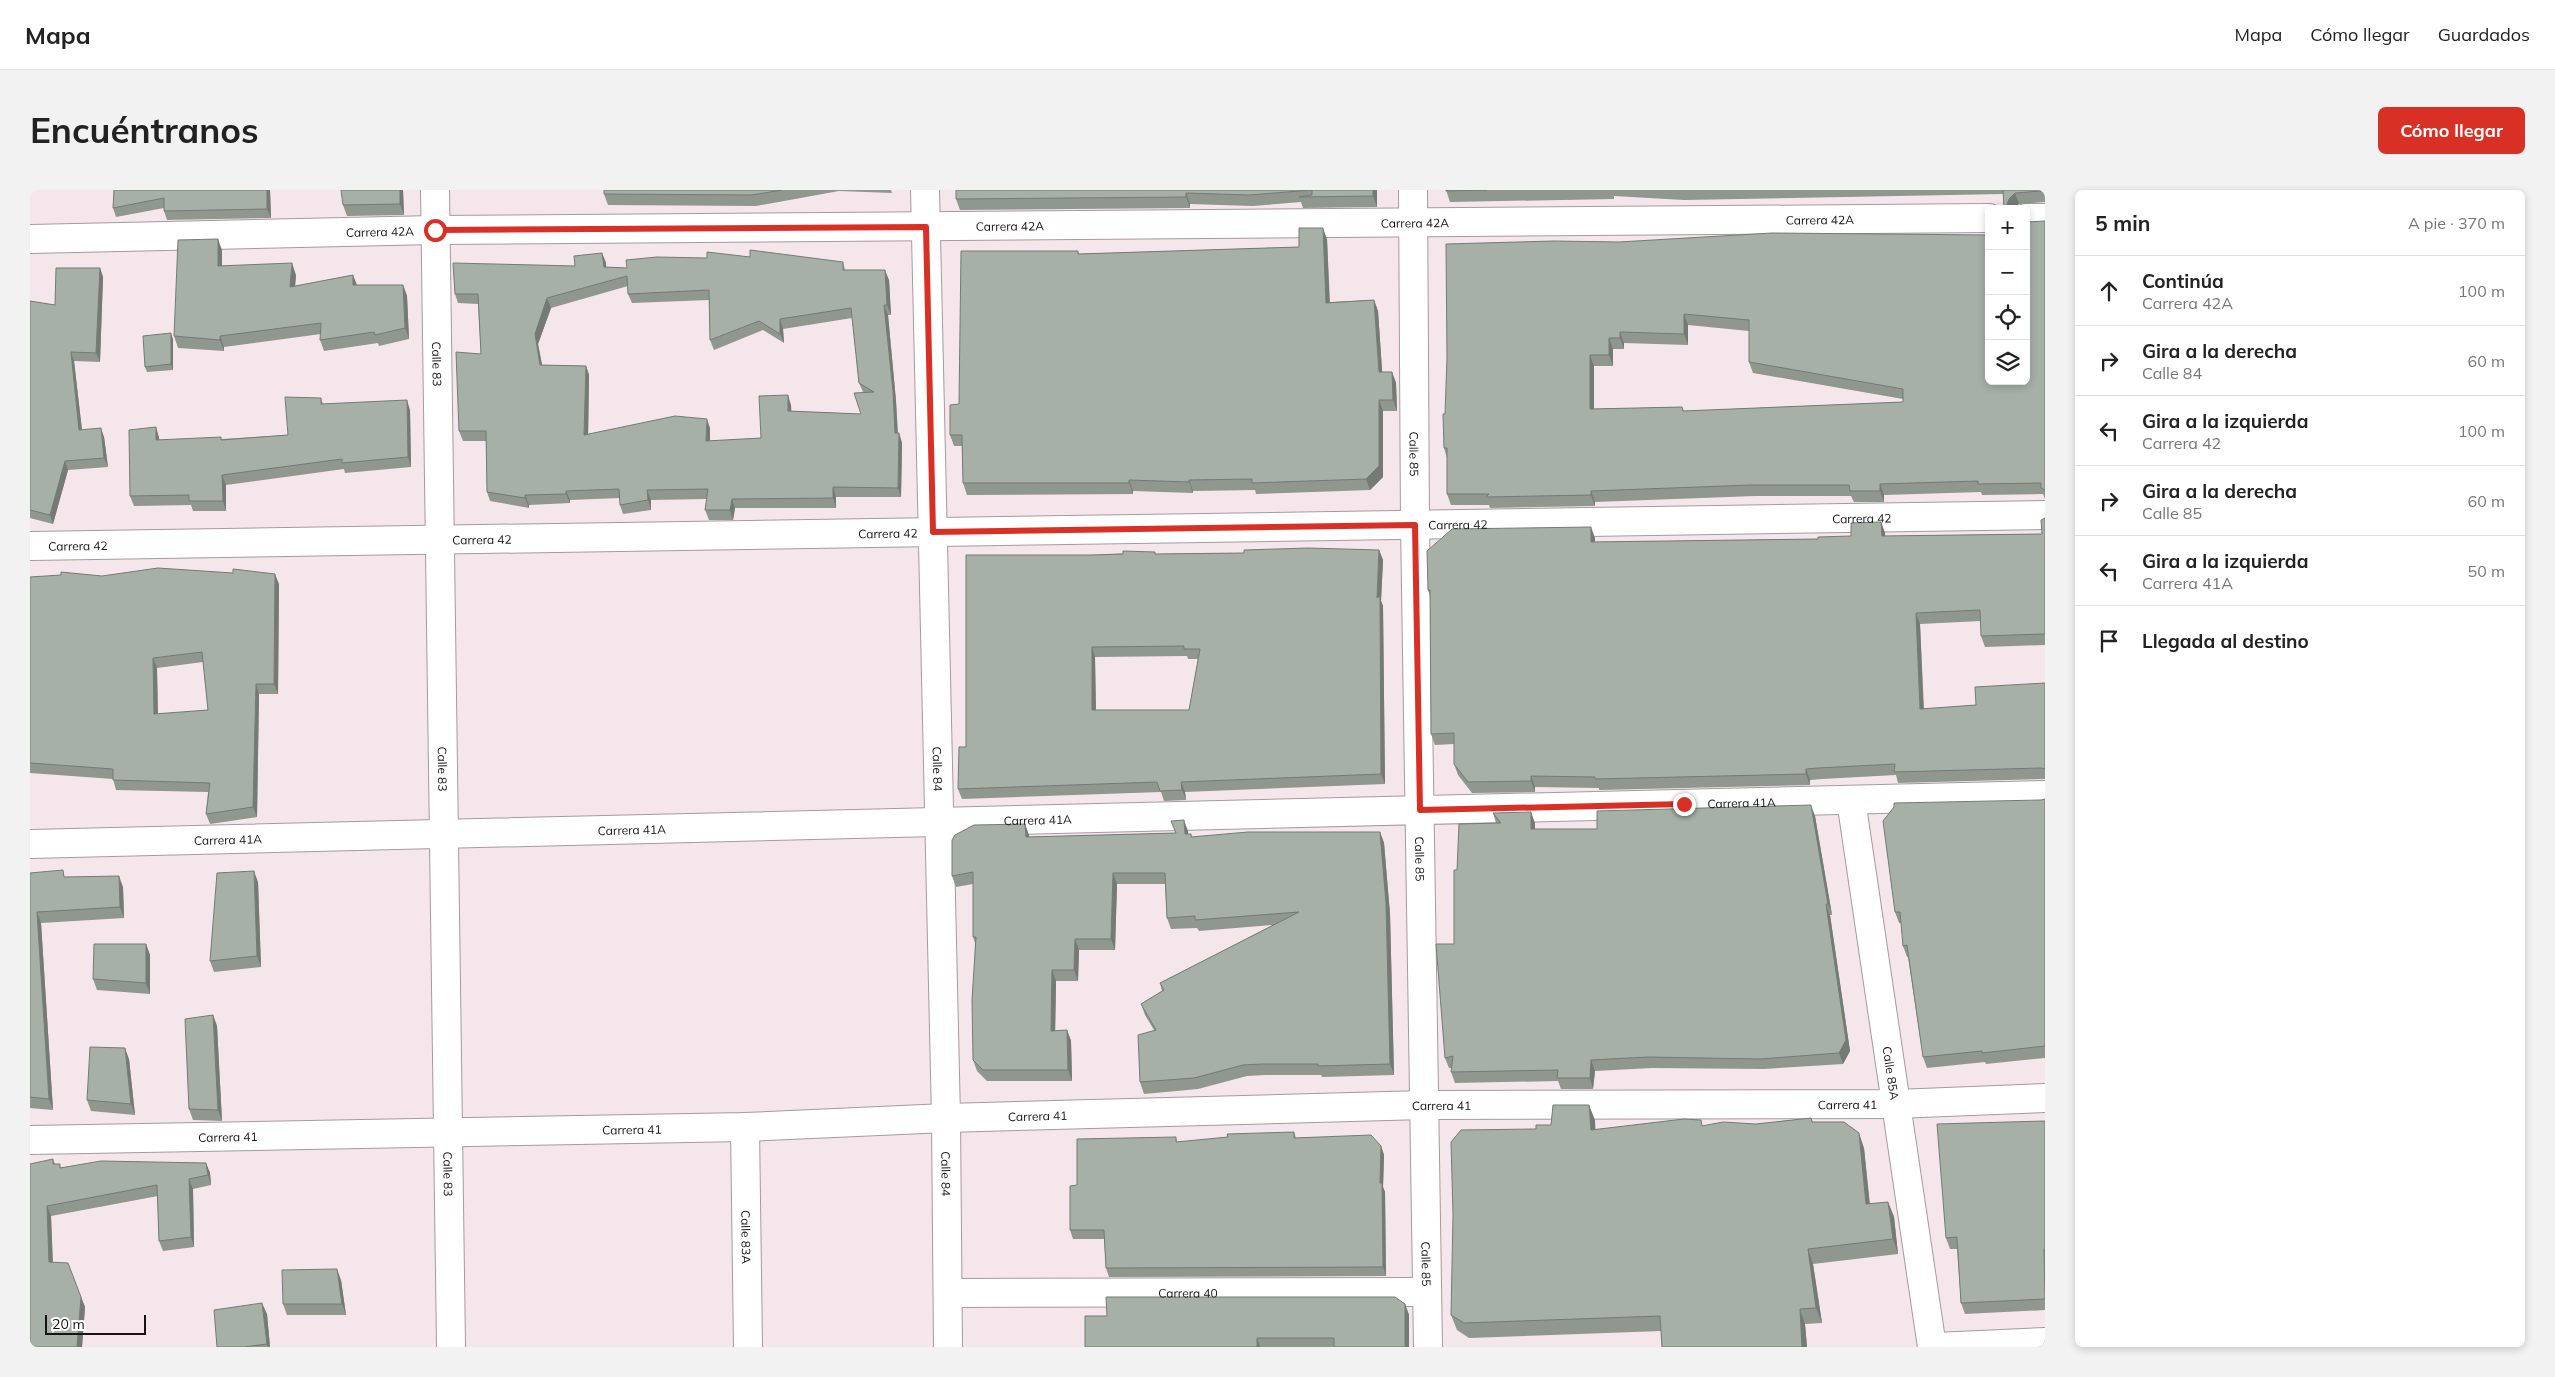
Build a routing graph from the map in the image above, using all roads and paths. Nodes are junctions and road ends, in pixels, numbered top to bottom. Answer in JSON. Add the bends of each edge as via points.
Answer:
{"nodes":[{"id":1,"x":435,"y":190,"type":"edge"},
{"id":2,"x":925,"y":190,"type":"edge"},
{"id":3,"x":1413,"y":190,"type":"edge"},
{"id":4,"x":1985,"y":218,"type":"edge"},
{"id":5,"x":2030,"y":218,"type":"edge"},
{"id":6,"x":2045,"y":218,"type":"edge"},
{"id":7,"x":1414,"y":223,"type":"junction"},
{"id":8,"x":926,"y":227,"type":"junction"},
{"id":9,"x":435,"y":230,"type":"junction"},
{"id":10,"x":30,"y":239,"type":"edge"},
{"id":11,"x":2045,"y":515,"type":"edge"},
{"id":12,"x":1415,"y":525,"type":"junction"},
{"id":13,"x":933,"y":532,"type":"junction"},
{"id":14,"x":440,"y":540,"type":"junction"},
{"id":15,"x":30,"y":546,"type":"edge"},
{"id":16,"x":2045,"y":795,"type":"edge"},
{"id":17,"x":1851,"y":800,"type":"junction"},
{"id":18,"x":1420,"y":810,"type":"junction"},
{"id":19,"x":939,"y":822,"type":"junction"},
{"id":20,"x":444,"y":834,"type":"junction"},
{"id":21,"x":30,"y":844,"type":"edge"},
{"id":22,"x":2045,"y":1098,"type":"edge"},
{"id":23,"x":1896,"y":1104,"type":"junction"},
{"id":24,"x":1424,"y":1105,"type":"junction"},
{"id":25,"x":946,"y":1118,"type":"junction"},
{"id":26,"x":745,"y":1127,"type":"junction"},
{"id":27,"x":448,"y":1131,"type":"junction"},
{"id":28,"x":30,"y":1140,"type":"edge"},
{"id":29,"x":1427,"y":1292,"type":"junction"},
{"id":30,"x":948,"y":1293,"type":"junction"},
{"id":31,"x":2045,"y":1342,"type":"edge"},
{"id":32,"x":451,"y":1347,"type":"edge"},
{"id":33,"x":748,"y":1347,"type":"edge"},
{"id":34,"x":948,"y":1347,"type":"edge"},
{"id":35,"x":1428,"y":1347,"type":"edge"},
{"id":36,"x":1932,"y":1347,"type":"edge"},
{"id":37,"x":1936,"y":1347,"type":"edge"}],
"edges":[{"from":1,"to":9,"type":"street","name":"Calle 83"},
{"from":2,"to":8,"type":"street","name":"Calle 84"},
{"from":3,"to":7,"type":"street","name":"Calle 85"},
{"from":4,"to":7,"type":"street","name":"Carrera 42A"},
{"from":5,"to":6,"type":"street"},
{"from":7,"to":8,"type":"street","name":"Carrera 42A"},
{"from":7,"to":12,"type":"street","name":"Calle 85"},
{"from":8,"to":9,"type":"street","name":"Carrera 42A"},
{"from":8,"to":13,"type":"street","name":"Calle 84"},
{"from":9,"to":10,"type":"street","name":"Carrera 42A"},
{"from":9,"to":14,"type":"street","name":"Calle 83"},
{"from":11,"to":12,"type":"street","name":"Carrera 42"},
{"from":12,"to":13,"type":"street","name":"Carrera 42"},
{"from":12,"to":18,"type":"street","name":"Calle 85"},
{"from":13,"to":14,"type":"street","name":"Carrera 42"},
{"from":13,"to":19,"type":"street","name":"Calle 84"},
{"from":14,"to":15,"type":"street","name":"Carrera 42"},
{"from":14,"to":20,"type":"street","name":"Calle 83"},
{"from":16,"to":17,"type":"street","name":"Carrera 41A"},
{"from":17,"to":18,"type":"street","name":"Carrera 41A"},
{"from":17,"to":23,"type":"street","name":"Calle 85A"},
{"from":18,"to":19,"type":"street","name":"Carrera 41A"},
{"from":18,"to":24,"type":"street","name":"Calle 85"},
{"from":19,"to":20,"type":"street","name":"Carrera 41A"},
{"from":19,"to":25,"type":"street","name":"Calle 84"},
{"from":20,"to":21,"type":"street","name":"Carrera 41A"},
{"from":20,"to":27,"type":"street","name":"Calle 83"},
{"from":22,"to":23,"type":"street","name":"Carrera 41"},
{"from":23,"to":24,"type":"street","name":"Carrera 41"},
{"from":23,"to":36,"type":"street","name":"Calle 85A"},
{"from":24,"to":25,"type":"street","name":"Carrera 41"},
{"from":24,"to":29,"type":"street","name":"Calle 85"},
{"from":25,"to":26,"type":"street","name":"Carrera 41"},
{"from":25,"to":30,"type":"street","name":"Calle 84"},
{"from":26,"to":27,"type":"street","name":"Carrera 41"},
{"from":26,"to":33,"type":"street","name":"Calle 83A"},
{"from":27,"to":28,"type":"street","name":"Carrera 41"},
{"from":27,"to":32,"type":"street","name":"Calle 83"},
{"from":29,"to":30,"type":"street","name":"Carrera 40"},
{"from":29,"to":35,"type":"street","name":"Calle 85"},
{"from":30,"to":34,"type":"street","name":"Calle 84"},
{"from":31,"to":37,"type":"street"}]}
